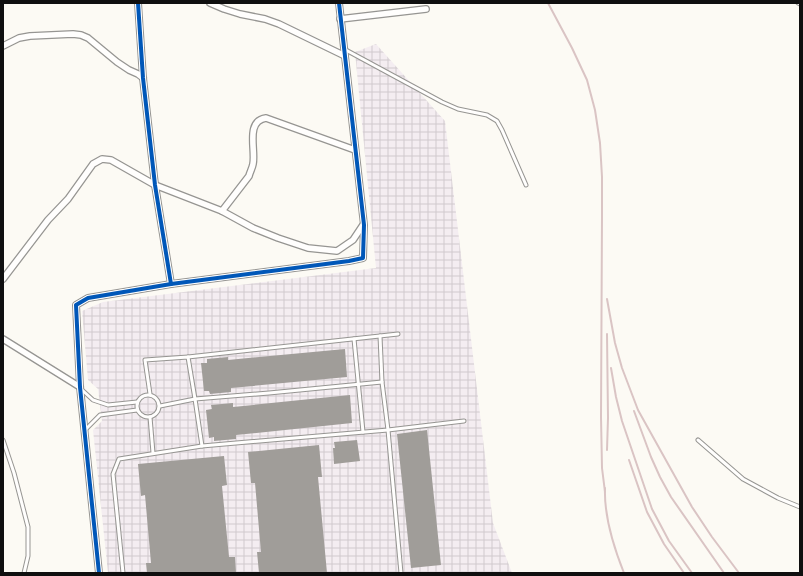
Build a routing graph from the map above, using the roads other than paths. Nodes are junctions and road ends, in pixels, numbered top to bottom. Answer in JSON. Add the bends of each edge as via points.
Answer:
{"nodes":[{"id":1,"x":138,"y":3,"type":"edge"},
{"id":2,"x":210,"y":3,"type":"edge"},
{"id":3,"x":339,"y":3,"type":"edge"},
{"id":4,"x":426,"y":9,"type":"dead end"},
{"id":5,"x":340,"y":18,"type":"junction"},
{"id":6,"x":3,"y":46,"type":"edge"},
{"id":7,"x":344,"y":49,"type":"junction"},
{"id":8,"x":345,"y":56,"type":"junction"},
{"id":9,"x":143,"y":78,"type":"junction"},
{"id":10,"x":355,"y":150,"type":"junction"},
{"id":11,"x":155,"y":185,"type":"junction"},
{"id":12,"x":526,"y":185,"type":"dead end"},
{"id":13,"x":222,"y":211,"type":"junction"},
{"id":14,"x":364,"y":225,"type":"junction"},
{"id":15,"x":3,"y":279,"type":"edge"},
{"id":16,"x":171,"y":284,"type":"junction"},
{"id":17,"x":398,"y":334,"type":"dead end"},
{"id":18,"x":380,"y":336,"type":"junction"},
{"id":19,"x":3,"y":339,"type":"edge"},
{"id":20,"x":354,"y":339,"type":"junction"},
{"id":21,"x":188,"y":357,"type":"junction"},
{"id":22,"x":382,"y":382,"type":"junction"},
{"id":23,"x":358,"y":384,"type":"junction"},
{"id":24,"x":80,"y":387,"type":"junction"},
{"id":25,"x":150,"y":394,"type":"junction"},
{"id":26,"x":195,"y":399,"type":"junction"},
{"id":27,"x":137,"y":402,"type":"junction"},
{"id":28,"x":160,"y":406,"type":"junction"},
{"id":29,"x":138,"y":410,"type":"junction"},
{"id":30,"x":150,"y":417,"type":"junction"},
{"id":31,"x":464,"y":421,"type":"dead end"},
{"id":32,"x":388,"y":430,"type":"junction"},
{"id":33,"x":84,"y":431,"type":"junction"},
{"id":34,"x":363,"y":432,"type":"junction"},
{"id":35,"x":3,"y":440,"type":"edge"},
{"id":36,"x":698,"y":440,"type":"dead end"},
{"id":37,"x":202,"y":446,"type":"junction"},
{"id":38,"x":153,"y":453,"type":"junction"},
{"id":39,"x":800,"y":507,"type":"edge"},
{"id":40,"x":24,"y":573,"type":"edge"},
{"id":41,"x":99,"y":573,"type":"edge"},
{"id":42,"x":124,"y":573,"type":"edge"},
{"id":43,"x":401,"y":573,"type":"edge"}],
"edges":[{"from":1,"to":9,"type":"street"},
{"from":2,"to":8,"type":"street","via":[[279,24]]},
{"from":3,"to":5,"type":"street"},
{"from":4,"to":5,"type":"street"},
{"from":5,"to":7,"type":"street"},
{"from":6,"to":9,"type":"street","via":[[30,36],[81,35]]},
{"from":7,"to":8,"type":"street"},
{"from":7,"to":12,"type":"lane","via":[[442,102],[458,109],[487,115],[497,121]]},
{"from":8,"to":10,"type":"street"},
{"from":9,"to":11,"type":"street"},
{"from":10,"to":13,"type":"street","via":[[261,118],[254,126],[252,170]]},
{"from":10,"to":14,"type":"street"},
{"from":11,"to":13,"type":"street"},
{"from":11,"to":15,"type":"street","via":[[111,160],[102,159],[93,164]]},
{"from":11,"to":16,"type":"street"},
{"from":13,"to":14,"type":"street","via":[[272,236],[308,248],[337,251],[353,240]]},
{"from":14,"to":16,"type":"street","via":[[363,258]]},
{"from":16,"to":24,"type":"street","via":[[88,298],[76,305]]},
{"from":17,"to":18,"type":"lane"},
{"from":18,"to":20,"type":"lane"},
{"from":18,"to":22,"type":"lane"},
{"from":19,"to":24,"type":"street"},
{"from":20,"to":21,"type":"lane"},
{"from":20,"to":23,"type":"lane"},
{"from":21,"to":25,"type":"lane","via":[[145,360]]},
{"from":21,"to":26,"type":"lane"},
{"from":22,"to":23,"type":"lane"},
{"from":22,"to":32,"type":"lane"},
{"from":23,"to":26,"type":"lane"},
{"from":23,"to":34,"type":"lane"},
{"from":24,"to":27,"type":"lane","via":[[94,400],[108,405]]},
{"from":24,"to":33,"type":"street"},
{"from":25,"to":27,"type":"lane","via":[[142,396]]},
{"from":25,"to":28,"type":"lane","via":[[157,398]]},
{"from":26,"to":28,"type":"lane"},
{"from":26,"to":37,"type":"lane"},
{"from":27,"to":29,"type":"lane"},
{"from":28,"to":30,"type":"lane","via":[[157,413]]},
{"from":29,"to":30,"type":"lane","via":[[142,416]]},
{"from":29,"to":33,"type":"lane","via":[[100,416]]},
{"from":30,"to":38,"type":"lane"},
{"from":31,"to":32,"type":"lane"},
{"from":32,"to":34,"type":"lane"},
{"from":32,"to":43,"type":"lane"},
{"from":33,"to":41,"type":"street"},
{"from":34,"to":37,"type":"lane"},
{"from":35,"to":40,"type":"lane","via":[[28,527],[28,556]]},
{"from":36,"to":39,"type":"lane","via":[[744,479]]},
{"from":37,"to":38,"type":"lane"},
{"from":38,"to":42,"type":"lane","via":[[119,459],[113,474]]}]}
